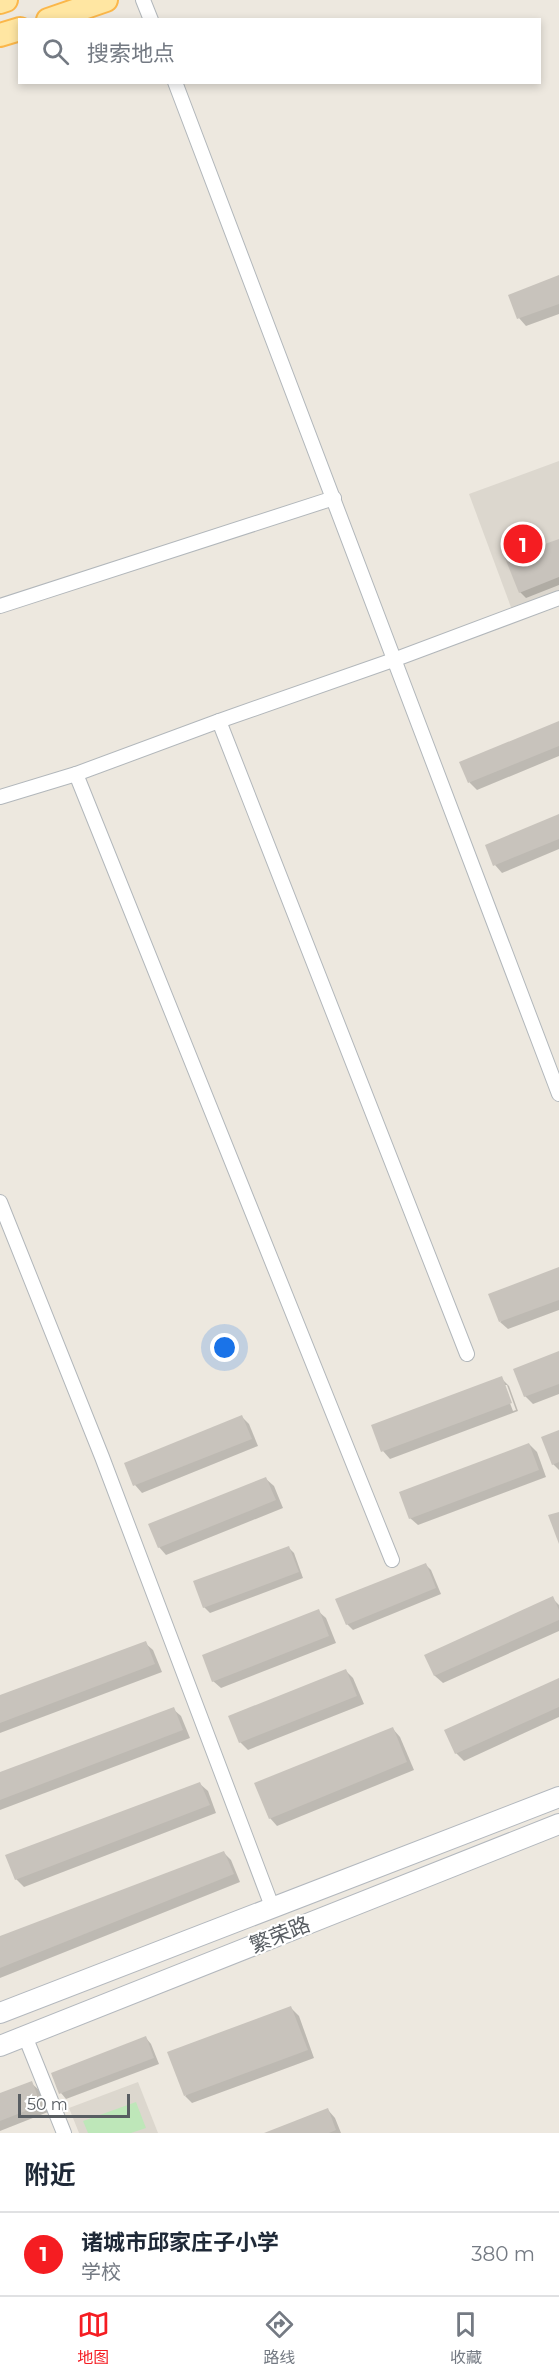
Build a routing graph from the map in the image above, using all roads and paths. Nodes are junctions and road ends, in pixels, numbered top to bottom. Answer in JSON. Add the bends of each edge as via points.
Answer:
{"nodes":[{"id":1,"x":6,"y":0,"type":"edge"},
{"id":2,"x":106,"y":0,"type":"edge"},
{"id":3,"x":143,"y":0,"type":"edge"},
{"id":4,"x":0,"y":2,"type":"edge"},
{"id":5,"x":54,"y":18,"type":"edge"},
{"id":6,"x":150,"y":18,"type":"edge"},
{"id":7,"x":18,"y":30,"type":"edge"},
{"id":8,"x":0,"y":36,"type":"edge"},
{"id":9,"x":176,"y":84,"type":"edge"},
{"id":10,"x":334,"y":498,"type":"junction"},
{"id":11,"x":559,"y":598,"type":"edge"},
{"id":12,"x":0,"y":606,"type":"edge"},
{"id":13,"x":396,"y":659,"type":"junction"},
{"id":14,"x":219,"y":721,"type":"junction"},
{"id":15,"x":76,"y":774,"type":"junction"},
{"id":16,"x":0,"y":797,"type":"edge"},
{"id":17,"x":559,"y":1094,"type":"edge"},
{"id":18,"x":0,"y":1203,"type":"edge"},
{"id":19,"x":467,"y":1353,"type":"dead end"},
{"id":20,"x":392,"y":1560,"type":"dead end"},
{"id":21,"x":559,"y":1797,"type":"edge"},
{"id":22,"x":559,"y":1824,"type":"edge"},
{"id":23,"x":273,"y":1909,"type":"junction"},
{"id":24,"x":0,"y":2013,"type":"edge"},
{"id":25,"x":25,"y":2036,"type":"junction"},
{"id":26,"x":0,"y":2046,"type":"edge"},
{"id":27,"x":63,"y":2133,"type":"edge"}],
"edges":[{"from":1,"to":4,"type":"main road"},
{"from":2,"to":5,"type":"main road"},
{"from":3,"to":6,"type":"street"},
{"from":7,"to":8,"type":"main road"},
{"from":9,"to":10,"type":"street"},
{"from":10,"to":12,"type":"street"},
{"from":10,"to":13,"type":"street"},
{"from":11,"to":13,"type":"street"},
{"from":13,"to":14,"type":"street"},
{"from":13,"to":17,"type":"street"},
{"from":14,"to":15,"type":"street"},
{"from":14,"to":19,"type":"street"},
{"from":15,"to":16,"type":"street"},
{"from":15,"to":20,"type":"street"},
{"from":18,"to":23,"type":"street","via":[[102,1457]]},
{"from":21,"to":23,"type":"main road","name":"繁荣路"},
{"from":22,"to":25,"type":"main road","name":"繁荣路"},
{"from":23,"to":24,"type":"main road","name":"繁荣路"},
{"from":25,"to":26,"type":"main road","name":"繁荣路"},
{"from":25,"to":27,"type":"street"}]}
